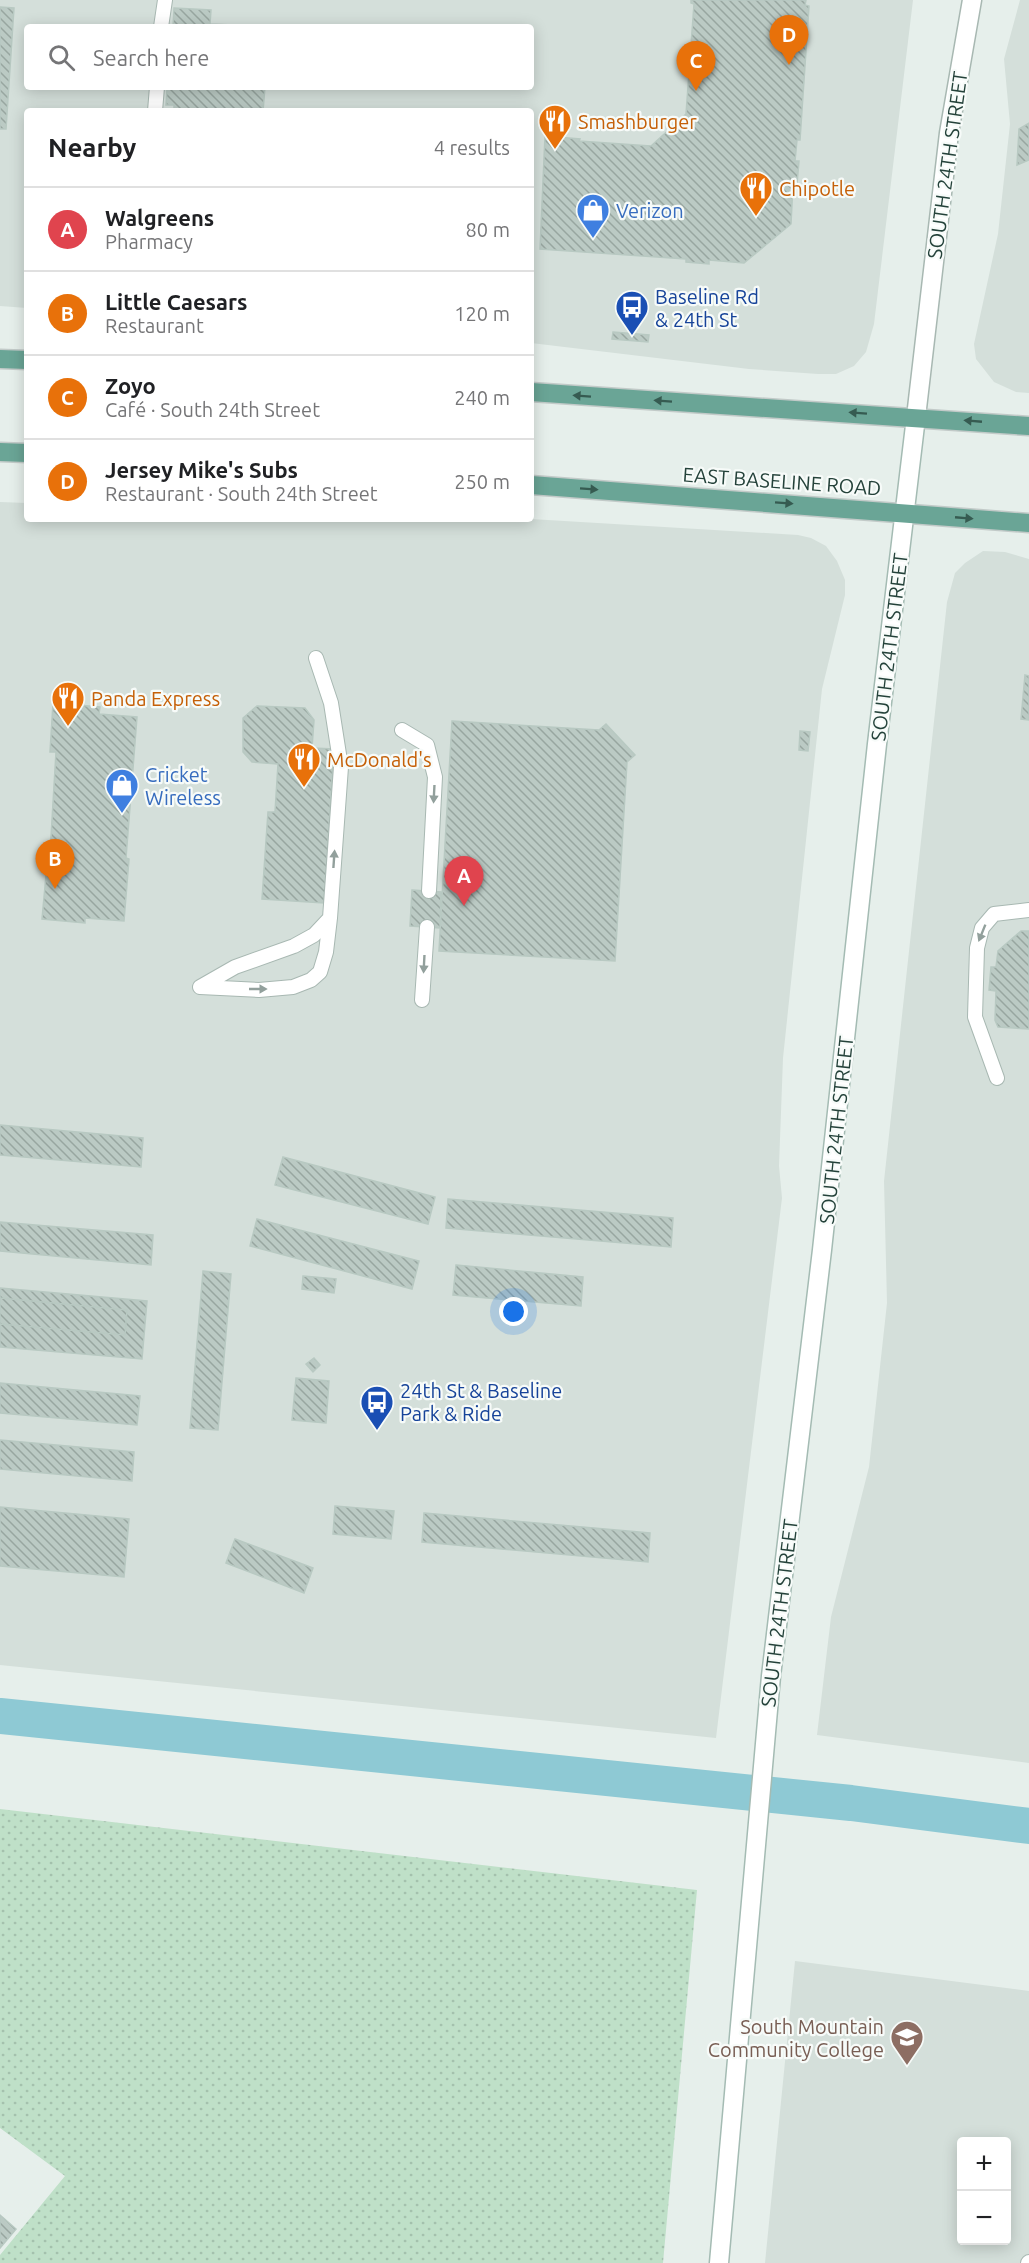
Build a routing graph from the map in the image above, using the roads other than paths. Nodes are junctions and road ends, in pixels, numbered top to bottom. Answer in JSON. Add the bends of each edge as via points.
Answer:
{"nodes":[{"id":1,"x":165,"y":0,"type":"edge"},
{"id":2,"x":972,"y":0,"type":"edge"},
{"id":3,"x":161,"y":24,"type":"edge"},
{"id":4,"x":157,"y":90,"type":"edge"},
{"id":5,"x":155,"y":108,"type":"edge"},
{"id":6,"x":0,"y":358,"type":"edge"},
{"id":7,"x":24,"y":360,"type":"edge"},
{"id":8,"x":534,"y":392,"type":"edge"},
{"id":9,"x":916,"y":417,"type":"junction"},
{"id":10,"x":1029,"y":426,"type":"edge"},
{"id":11,"x":0,"y":452,"type":"edge"},
{"id":12,"x":24,"y":453,"type":"edge"},
{"id":13,"x":534,"y":485,"type":"edge"},
{"id":14,"x":906,"y":513,"type":"junction"},
{"id":15,"x":1029,"y":523,"type":"edge"},
{"id":16,"x":316,"y":658,"type":"dead end"},
{"id":17,"x":402,"y":730,"type":"dead end"},
{"id":18,"x":429,"y":891,"type":"dead end"},
{"id":19,"x":1029,"y":910,"type":"edge"},
{"id":20,"x":330,"y":918,"type":"junction"},
{"id":21,"x":427,"y":927,"type":"dead end"},
{"id":22,"x":422,"y":1000,"type":"dead end"},
{"id":23,"x":997,"y":1078,"type":"dead end"},
{"id":24,"x":719,"y":2263,"type":"edge"}],
"edges":[{"from":1,"to":3,"type":"lane"},
{"from":2,"to":9,"type":"main road","name":"SOUTH 24TH STREET","via":[[949,133]]},
{"from":4,"to":5,"type":"lane"},
{"from":6,"to":7,"type":"main road"},
{"from":9,"to":8,"type":"main road","one_way":true},
{"from":10,"to":9,"type":"main road","one_way":true},
{"from":9,"to":14,"type":"main road","name":"SOUTH 24TH STREET"},
{"from":11,"to":12,"type":"main road"},
{"from":13,"to":14,"type":"main road","name":"EAST BASELINE ROAD","one_way":true},
{"from":14,"to":15,"type":"main road","name":"EAST BASELINE ROAD","one_way":true},
{"from":14,"to":24,"type":"main road","name":"SOUTH 24TH STREET","via":[[771,1676]]},
{"from":20,"to":16,"type":"lane","one_way":true,"via":[[341,767],[331,703]]},
{"from":17,"to":18,"type":"lane","one_way":true,"via":[[427,745],[435,777]]},
{"from":19,"to":23,"type":"lane","one_way":true,"via":[[994,914],[982,928],[977,948],[975,1017]]},
{"from":20,"to":20,"type":"lane","one_way":true,"via":[[314,935],[294,946],[235,967],[200,987],[259,990],[293,987],[311,980],[320,972]]},
{"from":21,"to":22,"type":"lane","one_way":true}]}
